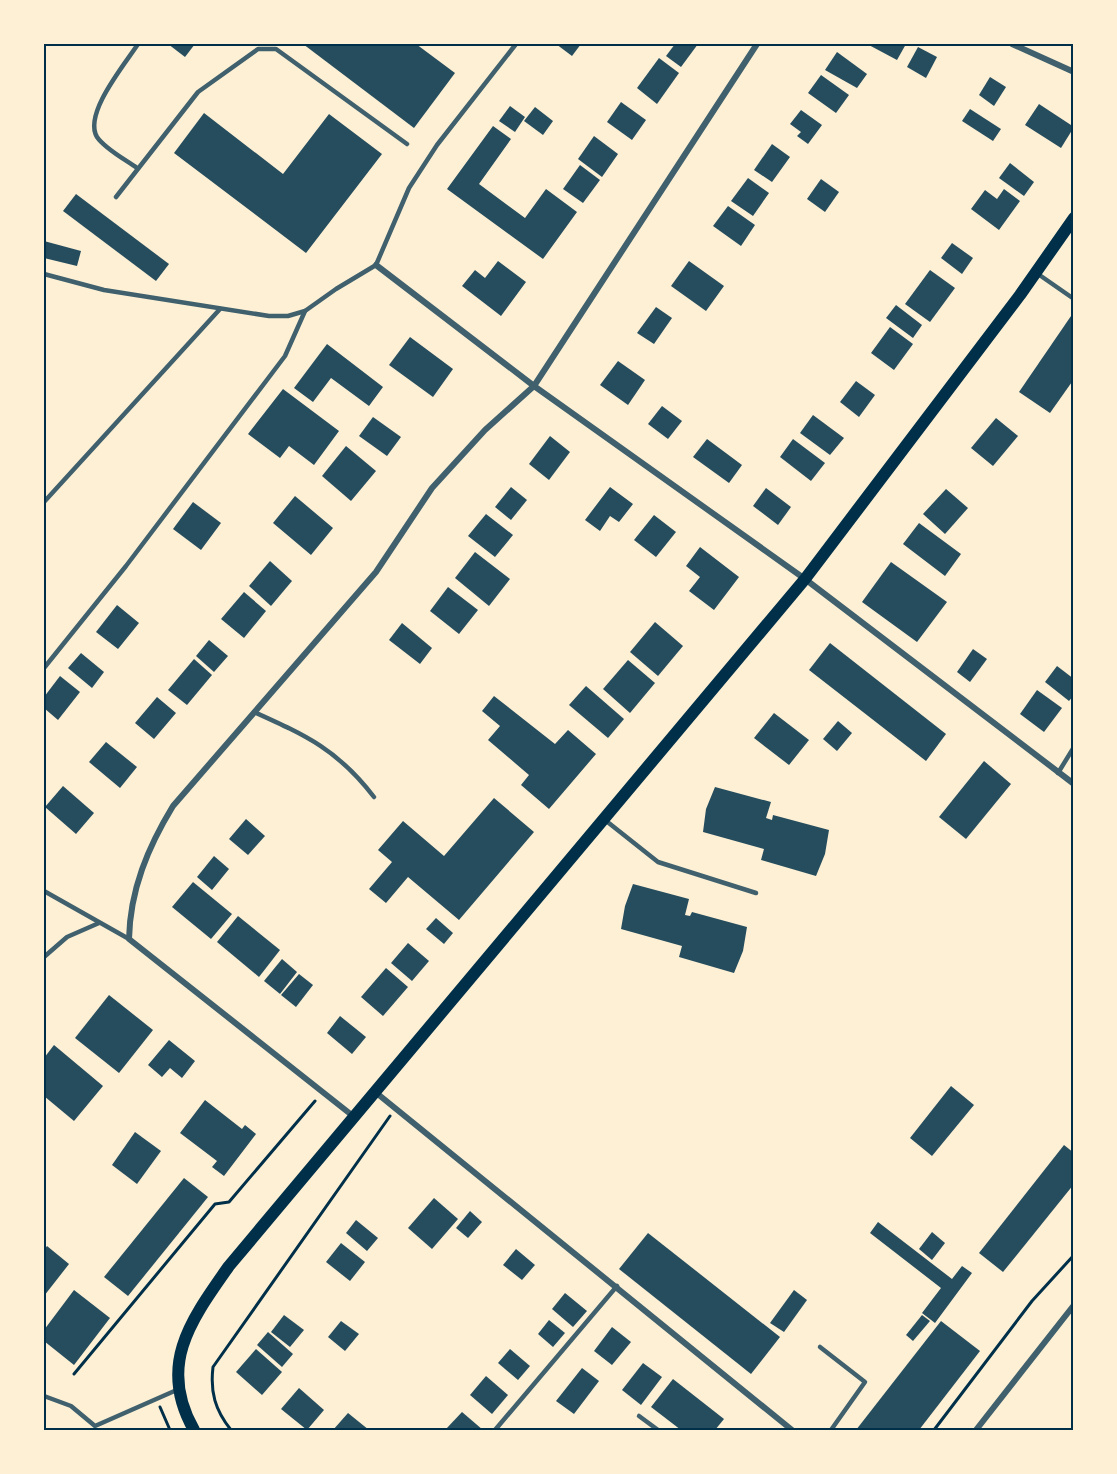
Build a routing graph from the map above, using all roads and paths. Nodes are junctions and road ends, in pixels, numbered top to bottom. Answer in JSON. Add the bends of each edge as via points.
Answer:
{"nodes":[{"id":1,"x":138,"y":44,"type":"edge"},
{"id":2,"x":516,"y":44,"type":"edge"},
{"id":3,"x":757,"y":44,"type":"edge"},
{"id":4,"x":1012,"y":44,"type":"edge"},
{"id":5,"x":1074,"y":72,"type":"edge"},
{"id":6,"x":407,"y":144,"type":"dead end"},
{"id":7,"x":137,"y":168,"type":"junction"},
{"id":8,"x":116,"y":197,"type":"dead end"},
{"id":9,"x":1074,"y":218,"type":"edge"},
{"id":10,"x":376,"y":265,"type":"junction"},
{"id":11,"x":1035,"y":273,"type":"junction"},
{"id":12,"x":44,"y":274,"type":"edge"},
{"id":13,"x":1074,"y":299,"type":"edge"},
{"id":14,"x":220,"y":309,"type":"junction"},
{"id":15,"x":305,"y":311,"type":"junction"},
{"id":16,"x":534,"y":386,"type":"junction"},
{"id":17,"x":44,"y":502,"type":"edge"},
{"id":18,"x":805,"y":579,"type":"junction"},
{"id":19,"x":44,"y":668,"type":"edge"},
{"id":20,"x":254,"y":712,"type":"junction"},
{"id":21,"x":1074,"y":747,"type":"edge"},
{"id":22,"x":1058,"y":773,"type":"junction"},
{"id":23,"x":1074,"y":784,"type":"edge"},
{"id":24,"x":374,"y":797,"type":"dead end"},
{"id":25,"x":603,"y":819,"type":"junction"},
{"id":26,"x":44,"y":891,"type":"edge"},
{"id":27,"x":756,"y":893,"type":"dead end"},
{"id":28,"x":99,"y":923,"type":"junction"},
{"id":29,"x":129,"y":939,"type":"junction"},
{"id":30,"x":44,"y":957,"type":"edge"},
{"id":31,"x":324,"y":1091,"type":"junction"},
{"id":32,"x":373,"y":1091,"type":"junction"},
{"id":33,"x":396,"y":1108,"type":"junction"},
{"id":34,"x":353,"y":1116,"type":"junction"},
{"id":35,"x":1074,"y":1255,"type":"edge"},
{"id":36,"x":617,"y":1286,"type":"junction"},
{"id":37,"x":1074,"y":1305,"type":"edge"},
{"id":38,"x":820,"y":1347,"type":"dead end"},
{"id":39,"x":74,"y":1374,"type":"dead end"},
{"id":40,"x":179,"y":1389,"type":"junction"},
{"id":41,"x":44,"y":1396,"type":"edge"},
{"id":42,"x":158,"y":1399,"type":"junction"},
{"id":43,"x":639,"y":1416,"type":"dead end"},
{"id":44,"x":94,"y":1428,"type":"edge"},
{"id":45,"x":170,"y":1431,"type":"edge"},
{"id":46,"x":194,"y":1431,"type":"edge"},
{"id":47,"x":231,"y":1431,"type":"edge"},
{"id":48,"x":495,"y":1431,"type":"edge"},
{"id":49,"x":658,"y":1431,"type":"edge"},
{"id":50,"x":792,"y":1431,"type":"edge"},
{"id":51,"x":831,"y":1431,"type":"edge"},
{"id":52,"x":934,"y":1431,"type":"edge"},
{"id":53,"x":976,"y":1431,"type":"edge"}],
"edges":[{"from":1,"to":7,"type":"lane","via":[[96,109],[92,123],[98,138]]},
{"from":2,"to":10,"type":"lane","via":[[437,145],[409,188]]},
{"from":3,"to":16,"type":"street"},
{"from":4,"to":5,"type":"street"},
{"from":6,"to":7,"type":"lane","via":[[276,49],[258,49],[198,92]]},
{"from":7,"to":8,"type":"lane"},
{"from":9,"to":11,"type":"main road"},
{"from":10,"to":15,"type":"lane"},
{"from":10,"to":16,"type":"street"},
{"from":11,"to":13,"type":"lane"},
{"from":11,"to":18,"type":"main road"},
{"from":12,"to":14,"type":"lane","via":[[104,290]]},
{"from":14,"to":15,"type":"lane","via":[[268,316]]},
{"from":14,"to":17,"type":"lane"},
{"from":15,"to":19,"type":"lane","via":[[285,357]]},
{"from":16,"to":18,"type":"street"},
{"from":16,"to":20,"type":"street","via":[[484,430],[432,488],[376,572]]},
{"from":18,"to":22,"type":"street"},
{"from":18,"to":25,"type":"main road"},
{"from":20,"to":24,"type":"lane","via":[[328,748],[356,773]]},
{"from":20,"to":29,"type":"street","via":[[173,806],[157,831],[137,881]]},
{"from":21,"to":22,"type":"lane"},
{"from":22,"to":23,"type":"street"},
{"from":25,"to":27,"type":"lane","via":[[658,862]]},
{"from":25,"to":32,"type":"main road"},
{"from":26,"to":28,"type":"lane"},
{"from":28,"to":29,"type":"lane"},
{"from":28,"to":30,"type":"lane","via":[[67,937]]},
{"from":29,"to":31,"type":"street"},
{"from":31,"to":34,"type":"street"},
{"from":31,"to":39,"type":"path","via":[[229,1202],[215,1204]]},
{"from":32,"to":33,"type":"street"},
{"from":32,"to":34,"type":"main road"},
{"from":33,"to":36,"type":"street"},
{"from":33,"to":47,"type":"path","via":[[213,1366],[210,1386],[217,1412]]},
{"from":34,"to":40,"type":"main road","via":[[229,1266],[187,1329],[177,1370]]},
{"from":35,"to":52,"type":"path","via":[[1032,1301]]},
{"from":36,"to":48,"type":"lane"},
{"from":36,"to":50,"type":"street"},
{"from":37,"to":53,"type":"street"},
{"from":38,"to":51,"type":"lane","via":[[865,1382]]},
{"from":40,"to":42,"type":"lane"},
{"from":40,"to":46,"type":"main road"},
{"from":41,"to":44,"type":"lane","via":[[71,1406]]},
{"from":42,"to":44,"type":"lane"},
{"from":42,"to":45,"type":"path"},
{"from":43,"to":49,"type":"lane"}]}
